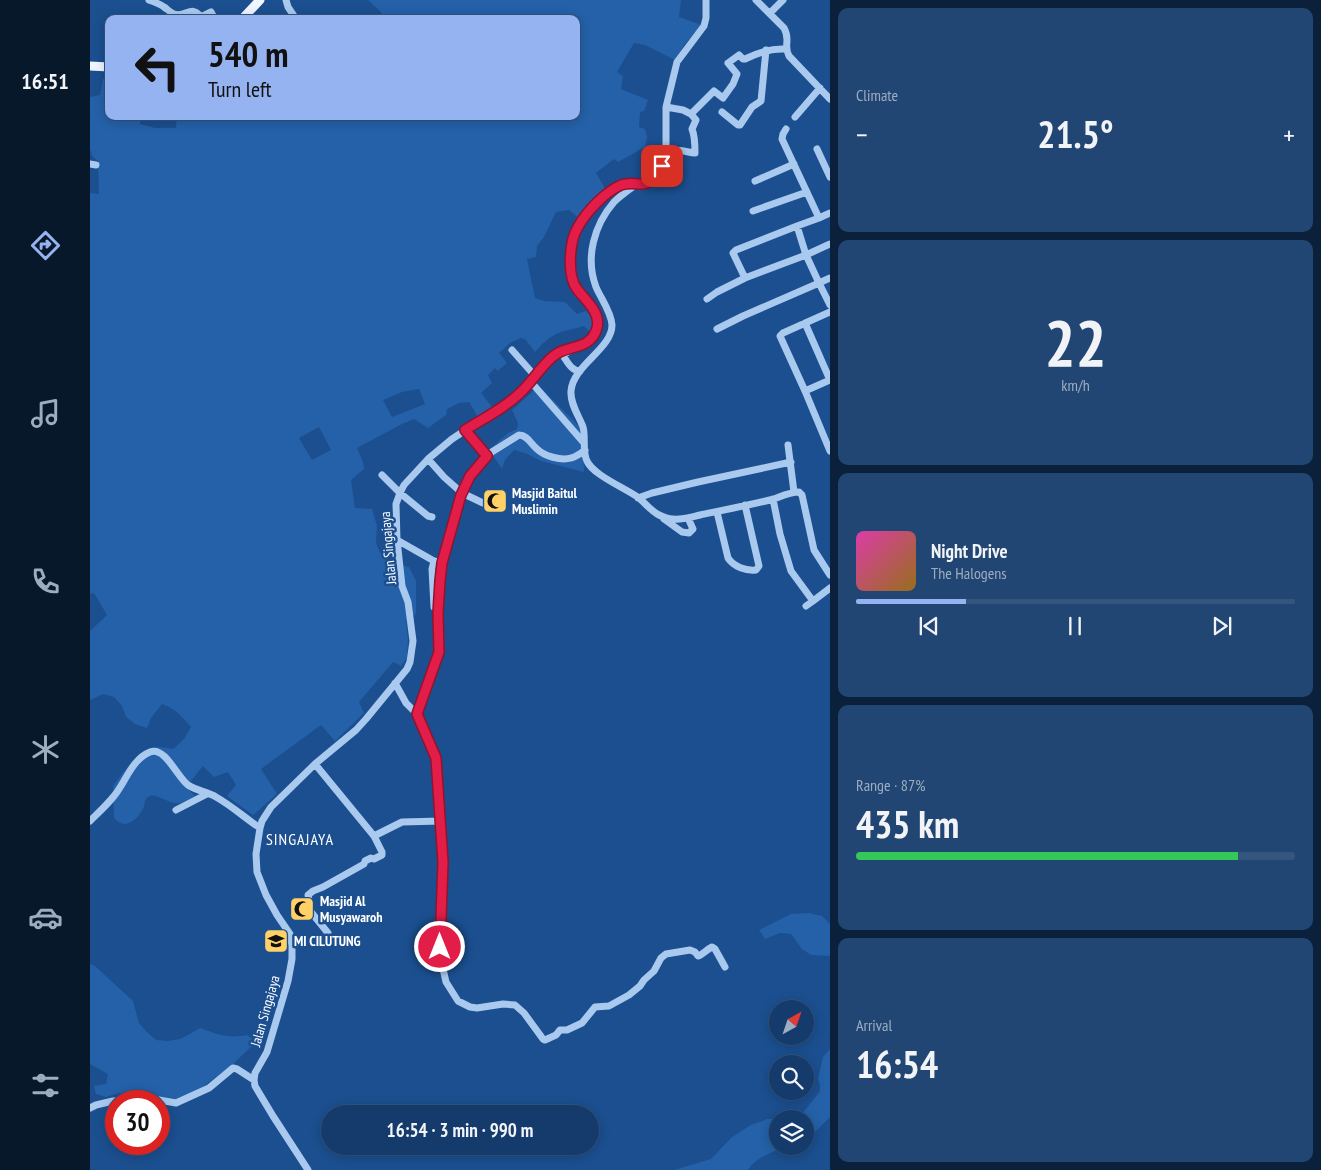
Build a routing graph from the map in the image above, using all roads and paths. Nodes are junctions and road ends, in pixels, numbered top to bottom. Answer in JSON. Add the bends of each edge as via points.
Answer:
{"nodes":[{"id":1,"x":149,"y":0,"type":"edge"},
{"id":2,"x":260,"y":0,"type":"edge"},
{"id":3,"x":286,"y":0,"type":"edge"},
{"id":4,"x":706,"y":0,"type":"edge"},
{"id":5,"x":756,"y":0,"type":"edge"},
{"id":6,"x":783,"y":0,"type":"edge"},
{"id":7,"x":770,"y":13,"type":"junction"},
{"id":8,"x":181,"y":15,"type":"edge"},
{"id":9,"x":181,"y":15,"type":"edge"},
{"id":10,"x":199,"y":15,"type":"edge"},
{"id":11,"x":246,"y":15,"type":"edge"},
{"id":12,"x":293,"y":15,"type":"edge"},
{"id":13,"x":786,"y":49,"type":"junction"},
{"id":14,"x":766,"y":50,"type":"junction"},
{"id":15,"x":90,"y":66,"type":"edge"},
{"id":16,"x":105,"y":68,"type":"edge"},
{"id":17,"x":820,"y":88,"type":"junction"},
{"id":18,"x":830,"y":99,"type":"edge"},
{"id":19,"x":666,"y":107,"type":"junction"},
{"id":20,"x":722,"y":112,"type":"dead end"},
{"id":21,"x":691,"y":114,"type":"junction"},
{"id":22,"x":796,"y":118,"type":"dead end"},
{"id":23,"x":786,"y":129,"type":"dead end"},
{"id":24,"x":817,"y":149,"type":"dead end"},
{"id":25,"x":794,"y":164,"type":"junction"},
{"id":26,"x":662,"y":166,"type":"junction"},
{"id":27,"x":830,"y":176,"type":"edge"},
{"id":28,"x":755,"y":181,"type":"dead end"},
{"id":29,"x":638,"y":183,"type":"junction"},
{"id":30,"x":807,"y":192,"type":"junction"},
{"id":31,"x":753,"y":211,"type":"dead end"},
{"id":32,"x":830,"y":213,"type":"edge"},
{"id":33,"x":819,"y":218,"type":"junction"},
{"id":34,"x":797,"y":226,"type":"junction"},
{"id":35,"x":830,"y":244,"type":"edge"},
{"id":36,"x":806,"y":255,"type":"junction"},
{"id":37,"x":745,"y":278,"type":"junction"},
{"id":38,"x":830,"y":278,"type":"edge"},
{"id":39,"x":819,"y":283,"type":"junction"},
{"id":40,"x":706,"y":299,"type":"dead end"},
{"id":41,"x":830,"y":305,"type":"edge"},
{"id":42,"x":830,"y":312,"type":"edge"},
{"id":43,"x":805,"y":323,"type":"junction"},
{"id":44,"x":717,"y":329,"type":"dead end"},
{"id":45,"x":571,"y":349,"type":"junction"},
{"id":46,"x":512,"y":350,"type":"dead end"},
{"id":47,"x":580,"y":371,"type":"junction"},
{"id":48,"x":533,"y":379,"type":"junction"},
{"id":49,"x":830,"y":380,"type":"edge"},
{"id":50,"x":805,"y":391,"type":"junction"},
{"id":51,"x":465,"y":430,"type":"junction"},
{"id":52,"x":788,"y":445,"type":"dead end"},
{"id":53,"x":585,"y":447,"type":"junction"},
{"id":54,"x":830,"y":451,"type":"edge"},
{"id":55,"x":487,"y":455,"type":"junction"},
{"id":56,"x":428,"y":459,"type":"junction"},
{"id":57,"x":791,"y":462,"type":"junction"},
{"id":58,"x":382,"y":476,"type":"dead end"},
{"id":59,"x":794,"y":492,"type":"junction"},
{"id":60,"x":400,"y":493,"type":"junction"},
{"id":61,"x":462,"y":493,"type":"junction"},
{"id":62,"x":638,"y":498,"type":"junction"},
{"id":63,"x":773,"y":499,"type":"junction"},
{"id":64,"x":483,"y":502,"type":"dead end"},
{"id":65,"x":745,"y":505,"type":"junction"},
{"id":66,"x":717,"y":512,"type":"junction"},
{"id":67,"x":659,"y":515,"type":"junction"},
{"id":68,"x":432,"y":517,"type":"dead end"},
{"id":69,"x":688,"y":518,"type":"junction"},
{"id":70,"x":397,"y":540,"type":"junction"},
{"id":71,"x":434,"y":561,"type":"junction"},
{"id":72,"x":442,"y":563,"type":"junction"},
{"id":73,"x":830,"y":575,"type":"edge"},
{"id":74,"x":830,"y":588,"type":"edge"},
{"id":75,"x":813,"y":601,"type":"junction"},
{"id":76,"x":806,"y":606,"type":"dead end"},
{"id":77,"x":434,"y":610,"type":"dead end"},
{"id":78,"x":395,"y":684,"type":"junction"},
{"id":79,"x":417,"y":714,"type":"junction"},
{"id":80,"x":315,"y":764,"type":"junction"},
{"id":81,"x":207,"y":794,"type":"junction"},
{"id":82,"x":176,"y":810,"type":"dead end"},
{"id":83,"x":90,"y":821,"type":"edge"},
{"id":84,"x":441,"y":821,"type":"junction"},
{"id":85,"x":260,"y":828,"type":"junction"},
{"id":86,"x":374,"y":836,"type":"junction"},
{"id":87,"x":328,"y":933,"type":"dead end"},
{"id":88,"x":725,"y":967,"type":"dead end"},
{"id":89,"x":254,"y":1080,"type":"junction"},
{"id":90,"x":90,"y":1108,"type":"edge"},
{"id":91,"x":308,"y":1170,"type":"edge"}],
"edges":[{"from":1,"to":8,"type":"street"},
{"from":2,"to":11,"type":"main road"},
{"from":3,"to":12,"type":"street"},
{"from":4,"to":19,"type":"street","via":[[704,26],[677,62]]},
{"from":5,"to":7,"type":"street"},
{"from":6,"to":7,"type":"street"},
{"from":7,"to":13,"type":"street","via":[[788,33]]},
{"from":9,"to":10,"type":"street","via":[[191,11]]},
{"from":13,"to":14,"type":"street"},
{"from":13,"to":17,"type":"street"},
{"from":14,"to":20,"type":"street","via":[[760,100],[738,126]]},
{"from":14,"to":21,"type":"street","via":[[745,59],[739,55],[728,63],[738,74],[723,98],[714,91]]},
{"from":15,"to":16,"type":"main road"},
{"from":17,"to":18,"type":"street"},
{"from":17,"to":22,"type":"street"},
{"from":19,"to":21,"type":"street"},
{"from":19,"to":26,"type":"street","via":[[666,158]]},
{"from":21,"to":26,"type":"street","name":"Jalan Singajaya","via":[[696,120],[692,129],[695,153],[675,151],[669,164]]},
{"from":23,"to":25,"type":"street","via":[[782,139]]},
{"from":24,"to":27,"type":"street"},
{"from":25,"to":28,"type":"street"},
{"from":25,"to":30,"type":"street"},
{"from":26,"to":29,"type":"street","name":"Jalan Singajaya","via":[[652,180]]},
{"from":29,"to":45,"type":"street","name":"Jalan Singajaya","via":[[620,185],[609,191],[573,236],[572,279],[593,309],[598,323],[589,340]]},
{"from":29,"to":47,"type":"street","via":[[605,215],[591,249],[596,287],[612,326],[606,342]]},
{"from":30,"to":31,"type":"street"},
{"from":30,"to":33,"type":"street"},
{"from":32,"to":33,"type":"street"},
{"from":33,"to":34,"type":"street"},
{"from":34,"to":36,"type":"street"},
{"from":34,"to":37,"type":"street","via":[[734,251]]},
{"from":35,"to":36,"type":"street"},
{"from":36,"to":37,"type":"street"},
{"from":36,"to":39,"type":"street"},
{"from":37,"to":40,"type":"street"},
{"from":38,"to":39,"type":"street"},
{"from":39,"to":41,"type":"street"},
{"from":39,"to":44,"type":"street"},
{"from":42,"to":43,"type":"street"},
{"from":43,"to":49,"type":"street"},
{"from":43,"to":50,"type":"street","via":[[780,337]]},
{"from":45,"to":47,"type":"street","via":[[564,357],[572,368]]},
{"from":45,"to":48,"type":"street","name":"Jalan Singajaya","via":[[552,357]]},
{"from":46,"to":48,"type":"street"},
{"from":47,"to":53,"type":"street","via":[[570,394],[583,427]]},
{"from":48,"to":51,"type":"street","name":"Jalan Singajaya","via":[[504,407]]},
{"from":48,"to":53,"type":"street"},
{"from":49,"to":50,"type":"street"},
{"from":50,"to":54,"type":"street"},
{"from":51,"to":55,"type":"street"},
{"from":51,"to":56,"type":"street","name":"Jalan Singajaya"},
{"from":52,"to":57,"type":"street"},
{"from":53,"to":55,"type":"street","via":[[572,458],[547,456],[519,434]]},
{"from":53,"to":62,"type":"street","via":[[586,460],[592,468]]},
{"from":55,"to":61,"type":"street","via":[[470,476]]},
{"from":56,"to":60,"type":"street","name":"Jalan Singajaya"},
{"from":56,"to":61,"type":"street"},
{"from":57,"to":59,"type":"street"},
{"from":57,"to":62,"type":"street"},
{"from":58,"to":60,"type":"street"},
{"from":59,"to":63,"type":"street"},
{"from":59,"to":73,"type":"street","via":[[802,494],[814,550]]},
{"from":60,"to":68,"type":"street"},
{"from":60,"to":70,"type":"street","name":"Jalan Singajaya","via":[[396,504]]},
{"from":61,"to":64,"type":"street"},
{"from":61,"to":72,"type":"street"},
{"from":62,"to":67,"type":"street"},
{"from":63,"to":65,"type":"street"},
{"from":63,"to":75,"type":"street","via":[[791,571]]},
{"from":65,"to":66,"type":"street"},
{"from":65,"to":66,"type":"street","via":[[759,566],[756,570],[731,563]]},
{"from":66,"to":69,"type":"street"},
{"from":67,"to":69,"type":"street","via":[[674,520]]},
{"from":67,"to":69,"type":"street","via":[[682,532],[690,533],[692,529]]},
{"from":70,"to":71,"type":"street"},
{"from":70,"to":78,"type":"street","name":"Jalan Singajaya","via":[[413,641],[410,662]]},
{"from":71,"to":72,"type":"street"},
{"from":71,"to":77,"type":"street"},
{"from":72,"to":79,"type":"street","via":[[439,652]]},
{"from":74,"to":75,"type":"street"},
{"from":75,"to":76,"type":"street"},
{"from":78,"to":79,"type":"street"},
{"from":78,"to":80,"type":"street","name":"Jalan Singajaya","via":[[356,730]]},
{"from":79,"to":84,"type":"street","via":[[436,758]]},
{"from":80,"to":85,"type":"street","name":"Jalan Singajaya","via":[[271,807]]},
{"from":80,"to":86,"type":"street"},
{"from":81,"to":82,"type":"street"},
{"from":81,"to":83,"type":"street","via":[[189,786],[162,754],[151,752],[129,771],[115,796]]},
{"from":81,"to":85,"type":"street","via":[[215,796]]},
{"from":84,"to":86,"type":"street","via":[[402,822]]},
{"from":84,"to":88,"type":"street","via":[[441,960],[446,982],[461,1004],[477,1008],[515,1005],[545,1040],[560,1030],[582,1023],[595,1007],[609,1006],[628,995],[654,971],[666,954],[690,950],[698,956],[712,947]]},
{"from":85,"to":89,"type":"street","name":"Jalan Singajaya","via":[[257,872],[266,895],[290,934],[292,959],[268,1052]]},
{"from":86,"to":87,"type":"street","via":[[382,855],[368,859],[308,895],[311,912]]},
{"from":89,"to":90,"type":"street","via":[[231,1068],[209,1088],[176,1103],[126,1100]]},
{"from":89,"to":91,"type":"street"}]}
